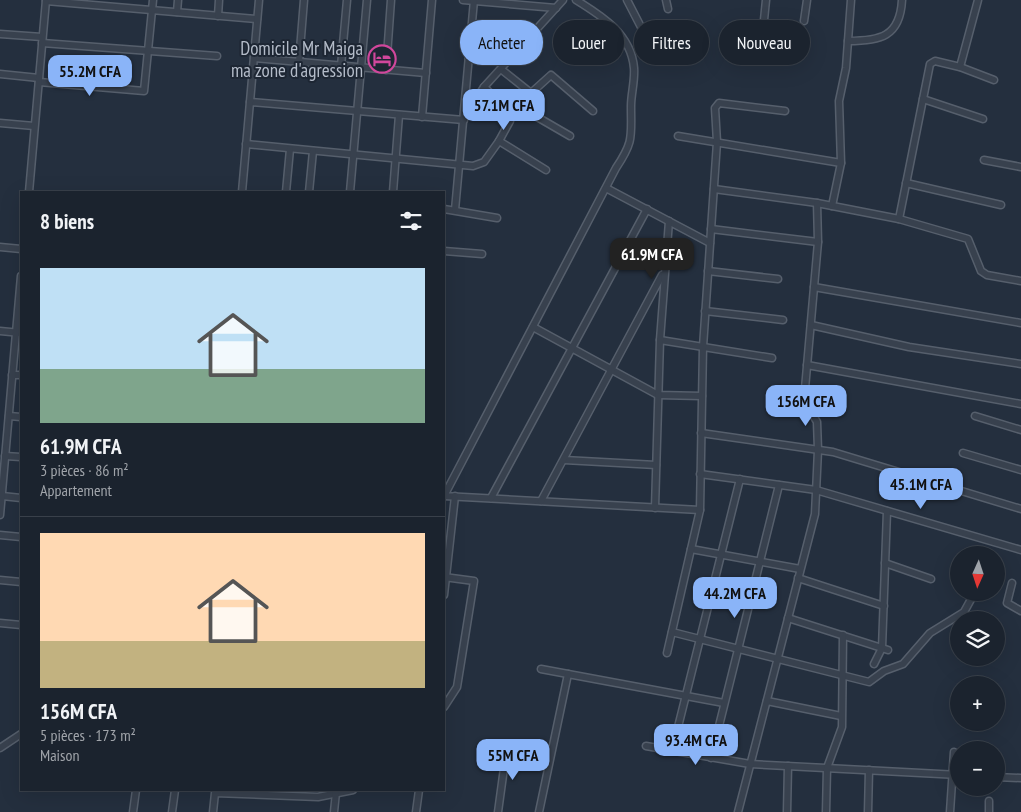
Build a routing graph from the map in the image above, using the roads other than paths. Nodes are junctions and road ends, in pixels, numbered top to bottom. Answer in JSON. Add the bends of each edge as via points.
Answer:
{"nodes":[{"id":1,"x":153,"y":0,"type":"edge"},
{"id":2,"x":178,"y":0,"type":"edge"},
{"id":3,"x":219,"y":0,"type":"edge"},
{"id":4,"x":259,"y":0,"type":"edge"},
{"id":5,"x":304,"y":0,"type":"edge"},
{"id":6,"x":347,"y":0,"type":"edge"},
{"id":7,"x":367,"y":0,"type":"edge"},
{"id":8,"x":391,"y":0,"type":"edge"},
{"id":9,"x":432,"y":0,"type":"edge"},
{"id":10,"x":463,"y":0,"type":"edge"},
{"id":11,"x":474,"y":0,"type":"edge"},
{"id":12,"x":563,"y":0,"type":"edge"},
{"id":13,"x":576,"y":0,"type":"edge"},
{"id":14,"x":628,"y":0,"type":"edge"},
{"id":15,"x":666,"y":0,"type":"edge"},
{"id":16,"x":766,"y":0,"type":"edge"},
{"id":17,"x":807,"y":0,"type":"edge"},
{"id":18,"x":851,"y":0,"type":"edge"},
{"id":19,"x":902,"y":0,"type":"edge"},
{"id":20,"x":978,"y":0,"type":"edge"},
{"id":21,"x":46,"y":1,"type":"edge"},
{"id":22,"x":556,"y":8,"type":"junction"},
{"id":23,"x":668,"y":9,"type":"dead end"},
{"id":24,"x":152,"y":10,"type":"junction"},
{"id":25,"x":177,"y":12,"type":"junction"},
{"id":26,"x":218,"y":16,"type":"junction"},
{"id":27,"x":257,"y":19,"type":"junction"},
{"id":28,"x":638,"y":20,"type":"edge"},
{"id":29,"x":764,"y":20,"type":"dead end"},
{"id":30,"x":804,"y":20,"type":"edge"},
{"id":31,"x":0,"y":34,"type":"edge"},
{"id":32,"x":42,"y":40,"type":"junction"},
{"id":33,"x":848,"y":41,"type":"junction"},
{"id":34,"x":148,"y":52,"type":"junction"},
{"id":35,"x":218,"y":56,"type":"dead end"},
{"id":36,"x":254,"y":58,"type":"junction"},
{"id":37,"x":299,"y":62,"type":"junction"},
{"id":38,"x":341,"y":66,"type":"junction"},
{"id":39,"x":960,"y":67,"type":"junction"},
{"id":40,"x":361,"y":68,"type":"junction"},
{"id":41,"x":386,"y":70,"type":"junction"},
{"id":42,"x":502,"y":70,"type":"junction"},
{"id":43,"x":426,"y":73,"type":"junction"},
{"id":44,"x":0,"y":74,"type":"edge"},
{"id":45,"x":39,"y":80,"type":"junction"},
{"id":46,"x":994,"y":80,"type":"dead end"},
{"id":47,"x":484,"y":87,"type":"junction"},
{"id":48,"x":531,"y":93,"type":"junction"},
{"id":49,"x":923,"y":99,"type":"junction"},
{"id":50,"x":250,"y":102,"type":"junction"},
{"id":51,"x":357,"y":111,"type":"junction"},
{"id":52,"x":594,"y":111,"type":"dead end"},
{"id":53,"x":785,"y":111,"type":"dead end"},
{"id":54,"x":399,"y":115,"type":"junction"},
{"id":55,"x":422,"y":116,"type":"junction"},
{"id":56,"x":983,"y":119,"type":"dead end"},
{"id":57,"x":464,"y":120,"type":"junction"},
{"id":58,"x":0,"y":123,"type":"edge"},
{"id":59,"x":34,"y":126,"type":"junction"},
{"id":60,"x":570,"y":136,"type":"dead end"},
{"id":61,"x":678,"y":136,"type":"dead end"},
{"id":62,"x":500,"y":141,"type":"junction"},
{"id":63,"x":717,"y":142,"type":"junction"},
{"id":64,"x":246,"y":144,"type":"junction"},
{"id":65,"x":290,"y":148,"type":"junction"},
{"id":66,"x":313,"y":151,"type":"junction"},
{"id":67,"x":353,"y":155,"type":"junction"},
{"id":68,"x":396,"y":159,"type":"junction"},
{"id":69,"x":984,"y":160,"type":"dead end"},
{"id":70,"x":841,"y":162,"type":"junction"},
{"id":71,"x":459,"y":166,"type":"junction"},
{"id":72,"x":1021,"y":167,"type":"edge"},
{"id":73,"x":546,"y":170,"type":"dead end"},
{"id":74,"x":906,"y":183,"type":"junction"},
{"id":75,"x":606,"y":188,"type":"junction"},
{"id":76,"x":714,"y":189,"type":"junction"},
{"id":77,"x":29,"y":191,"type":"edge"},
{"id":78,"x":242,"y":191,"type":"edge"},
{"id":79,"x":286,"y":191,"type":"edge"},
{"id":80,"x":309,"y":191,"type":"edge"},
{"id":81,"x":350,"y":191,"type":"edge"},
{"id":82,"x":393,"y":191,"type":"edge"},
{"id":83,"x":816,"y":203,"type":"junction"},
{"id":84,"x":1001,"y":205,"type":"dead end"},
{"id":85,"x":832,"y":206,"type":"junction"},
{"id":86,"x":445,"y":209,"type":"edge"},
{"id":87,"x":646,"y":209,"type":"junction"},
{"id":88,"x":455,"y":210,"type":"junction"},
{"id":89,"x":497,"y":218,"type":"dead end"},
{"id":90,"x":899,"y":219,"type":"junction"},
{"id":91,"x":669,"y":221,"type":"junction"},
{"id":92,"x":711,"y":229,"type":"junction"},
{"id":93,"x":818,"y":242,"type":"junction"},
{"id":94,"x":710,"y":243,"type":"junction"},
{"id":95,"x":0,"y":247,"type":"edge"},
{"id":96,"x":20,"y":249,"type":"edge"},
{"id":97,"x":445,"y":251,"type":"edge"},
{"id":98,"x":482,"y":254,"type":"dead end"},
{"id":99,"x":708,"y":270,"type":"junction"},
{"id":100,"x":664,"y":272,"type":"junction"},
{"id":101,"x":778,"y":279,"type":"dead end"},
{"id":102,"x":1021,"y":281,"type":"edge"},
{"id":103,"x":814,"y":287,"type":"junction"},
{"id":104,"x":20,"y":293,"type":"edge"},
{"id":105,"x":705,"y":311,"type":"junction"},
{"id":106,"x":783,"y":320,"type":"dead end"},
{"id":107,"x":1021,"y":323,"type":"edge"},
{"id":108,"x":811,"y":325,"type":"junction"},
{"id":109,"x":533,"y":327,"type":"junction"},
{"id":110,"x":0,"y":331,"type":"edge"},
{"id":111,"x":19,"y":333,"type":"edge"},
{"id":112,"x":660,"y":340,"type":"junction"},
{"id":113,"x":703,"y":347,"type":"junction"},
{"id":114,"x":572,"y":348,"type":"junction"},
{"id":115,"x":772,"y":358,"type":"dead end"},
{"id":116,"x":1021,"y":364,"type":"edge"},
{"id":117,"x":807,"y":365,"type":"junction"},
{"id":118,"x":612,"y":370,"type":"junction"},
{"id":119,"x":12,"y":375,"type":"junction"},
{"id":120,"x":20,"y":375,"type":"edge"},
{"id":121,"x":658,"y":395,"type":"junction"},
{"id":122,"x":702,"y":396,"type":"junction"},
{"id":123,"x":1021,"y":404,"type":"edge"},
{"id":124,"x":9,"y":416,"type":"junction"},
{"id":125,"x":975,"y":416,"type":"dead end"},
{"id":126,"x":20,"y":417,"type":"edge"},
{"id":127,"x":1021,"y":430,"type":"edge"},
{"id":128,"x":701,"y":433,"type":"junction"},
{"id":129,"x":818,"y":450,"type":"junction"},
{"id":130,"x":963,"y":453,"type":"dead end"},
{"id":131,"x":5,"y":456,"type":"junction"},
{"id":132,"x":20,"y":457,"type":"edge"},
{"id":133,"x":564,"y":460,"type":"junction"},
{"id":134,"x":656,"y":465,"type":"junction"},
{"id":135,"x":1021,"y":470,"type":"edge"},
{"id":136,"x":700,"y":474,"type":"junction"},
{"id":137,"x":740,"y":479,"type":"junction"},
{"id":138,"x":779,"y":485,"type":"junction"},
{"id":139,"x":816,"y":490,"type":"junction"},
{"id":140,"x":445,"y":494,"type":"edge"},
{"id":141,"x":445,"y":496,"type":"edge"},
{"id":142,"x":455,"y":496,"type":"junction"},
{"id":143,"x":20,"y":498,"type":"edge"},
{"id":144,"x":492,"y":498,"type":"junction"},
{"id":145,"x":1,"y":500,"type":"edge"},
{"id":146,"x":541,"y":501,"type":"junction"},
{"id":147,"x":655,"y":508,"type":"junction"},
{"id":148,"x":1021,"y":509,"type":"edge"},
{"id":149,"x":700,"y":510,"type":"junction"},
{"id":150,"x":887,"y":511,"type":"junction"},
{"id":151,"x":0,"y":515,"type":"edge"},
{"id":152,"x":0,"y":535,"type":"edge"},
{"id":153,"x":20,"y":537,"type":"edge"},
{"id":154,"x":691,"y":549,"type":"junction"},
{"id":155,"x":1021,"y":550,"type":"edge"},
{"id":156,"x":722,"y":554,"type":"junction"},
{"id":157,"x":760,"y":561,"type":"junction"},
{"id":158,"x":885,"y":564,"type":"junction"},
{"id":159,"x":800,"y":569,"type":"junction"},
{"id":160,"x":445,"y":577,"type":"edge"},
{"id":161,"x":798,"y":578,"type":"junction"},
{"id":162,"x":932,"y":579,"type":"dead end"},
{"id":163,"x":0,"y":580,"type":"edge"},
{"id":164,"x":20,"y":582,"type":"edge"},
{"id":165,"x":1012,"y":583,"type":"dead end"},
{"id":166,"x":970,"y":601,"type":"edge"},
{"id":167,"x":884,"y":606,"type":"junction"},
{"id":168,"x":1021,"y":611,"type":"edge"},
{"id":169,"x":788,"y":618,"type":"junction"},
{"id":170,"x":0,"y":623,"type":"edge"},
{"id":171,"x":20,"y":625,"type":"edge"},
{"id":172,"x":672,"y":632,"type":"junction"},
{"id":173,"x":843,"y":635,"type":"junction"},
{"id":174,"x":700,"y":639,"type":"junction"},
{"id":175,"x":738,"y":649,"type":"junction"},
{"id":176,"x":885,"y":649,"type":"junction"},
{"id":177,"x":667,"y":653,"type":"dead end"},
{"id":178,"x":777,"y":659,"type":"junction"},
{"id":179,"x":874,"y":664,"type":"dead end"},
{"id":180,"x":541,"y":669,"type":"dead end"},
{"id":181,"x":568,"y":674,"type":"junction"},
{"id":182,"x":843,"y":675,"type":"junction"},
{"id":183,"x":686,"y":696,"type":"junction"},
{"id":184,"x":766,"y":701,"type":"junction"},
{"id":185,"x":724,"y":703,"type":"junction"},
{"id":186,"x":445,"y":705,"type":"edge"},
{"id":187,"x":840,"y":716,"type":"junction"},
{"id":188,"x":20,"y":735,"type":"edge"},
{"id":189,"x":507,"y":746,"type":"dead end"},
{"id":190,"x":646,"y":746,"type":"dead end"},
{"id":191,"x":0,"y":748,"type":"edge"},
{"id":192,"x":672,"y":751,"type":"junction"},
{"id":193,"x":711,"y":758,"type":"junction"},
{"id":194,"x":750,"y":764,"type":"junction"},
{"id":195,"x":788,"y":766,"type":"junction"},
{"id":196,"x":826,"y":768,"type":"junction"},
{"id":197,"x":869,"y":770,"type":"junction"},
{"id":198,"x":950,"y":775,"type":"edge"},
{"id":199,"x":1005,"y":777,"type":"edge"},
{"id":200,"x":1021,"y":778,"type":"edge"},
{"id":201,"x":136,"y":791,"type":"edge"},
{"id":202,"x":175,"y":791,"type":"edge"},
{"id":203,"x":344,"y":791,"type":"edge"},
{"id":204,"x":420,"y":791,"type":"edge"},
{"id":205,"x":336,"y":792,"type":"junction"},
{"id":206,"x":953,"y":796,"type":"edge"},
{"id":207,"x":989,"y":801,"type":"dead end"},
{"id":208,"x":133,"y":812,"type":"edge"},
{"id":209,"x":172,"y":812,"type":"edge"},
{"id":210,"x":213,"y":812,"type":"edge"},
{"id":211,"x":334,"y":812,"type":"edge"},
{"id":212,"x":416,"y":812,"type":"edge"},
{"id":213,"x":498,"y":812,"type":"edge"},
{"id":214,"x":538,"y":812,"type":"edge"},
{"id":215,"x":738,"y":812,"type":"edge"},
{"id":216,"x":787,"y":812,"type":"edge"},
{"id":217,"x":826,"y":812,"type":"edge"},
{"id":218,"x":868,"y":812,"type":"edge"},
{"id":219,"x":950,"y":812,"type":"edge"},
{"id":220,"x":989,"y":812,"type":"edge"}],
"edges":[{"from":1,"to":24,"type":"street"},
{"from":2,"to":25,"type":"street"},
{"from":3,"to":26,"type":"street"},
{"from":4,"to":27,"type":"street"},
{"from":5,"to":37,"type":"street"},
{"from":6,"to":38,"type":"street"},
{"from":7,"to":40,"type":"street"},
{"from":8,"to":41,"type":"street"},
{"from":9,"to":43,"type":"street"},
{"from":10,"to":11,"type":"street"},
{"from":11,"to":22,"type":"street"},
{"from":11,"to":57,"type":"street"},
{"from":12,"to":22,"type":"street"},
{"from":13,"to":75,"type":"street","via":[[610,22],[621,34],[630,50],[634,67],[629,148]]},
{"from":14,"to":28,"type":"street"},
{"from":15,"to":23,"type":"street"},
{"from":16,"to":29,"type":"street"},
{"from":17,"to":30,"type":"street"},
{"from":18,"to":33,"type":"street"},
{"from":19,"to":33,"type":"street","via":[[901,13],[887,35],[873,41]]},
{"from":20,"to":39,"type":"street"},
{"from":21,"to":24,"type":"street"},
{"from":21,"to":32,"type":"street"},
{"from":22,"to":42,"type":"street"},
{"from":24,"to":25,"type":"street"},
{"from":24,"to":34,"type":"street"},
{"from":25,"to":26,"type":"street"},
{"from":26,"to":27,"type":"street"},
{"from":27,"to":36,"type":"street"},
{"from":31,"to":32,"type":"street"},
{"from":32,"to":34,"type":"street"},
{"from":32,"to":45,"type":"street"},
{"from":33,"to":70,"type":"street","via":[[839,101]]},
{"from":34,"to":35,"type":"street"},
{"from":34,"to":45,"type":"street","via":[[144,91]]},
{"from":36,"to":37,"type":"street"},
{"from":36,"to":50,"type":"street"},
{"from":37,"to":38,"type":"street"},
{"from":38,"to":40,"type":"street"},
{"from":39,"to":46,"type":"street"},
{"from":39,"to":49,"type":"street","via":[[932,61]]},
{"from":40,"to":41,"type":"street"},
{"from":40,"to":51,"type":"street"},
{"from":41,"to":43,"type":"street"},
{"from":42,"to":47,"type":"street"},
{"from":42,"to":48,"type":"street"},
{"from":43,"to":55,"type":"street"},
{"from":44,"to":45,"type":"street"},
{"from":45,"to":59,"type":"street"},
{"from":47,"to":57,"type":"street"},
{"from":47,"to":62,"type":"street","via":[[511,113]]},
{"from":48,"to":52,"type":"street","via":[[551,75]]},
{"from":48,"to":60,"type":"street","via":[[526,102],[532,114]]},
{"from":49,"to":56,"type":"street"},
{"from":49,"to":74,"type":"street"},
{"from":50,"to":51,"type":"street"},
{"from":50,"to":64,"type":"street"},
{"from":51,"to":54,"type":"street"},
{"from":51,"to":67,"type":"street"},
{"from":53,"to":63,"type":"street","via":[[719,103],[714,116]]},
{"from":54,"to":55,"type":"street"},
{"from":54,"to":68,"type":"street"},
{"from":55,"to":57,"type":"street"},
{"from":57,"to":71,"type":"street"},
{"from":58,"to":59,"type":"street"},
{"from":59,"to":77,"type":"street"},
{"from":61,"to":63,"type":"street"},
{"from":62,"to":71,"type":"street","via":[[480,165]]},
{"from":62,"to":73,"type":"street"},
{"from":63,"to":70,"type":"street"},
{"from":63,"to":76,"type":"street"},
{"from":64,"to":65,"type":"street"},
{"from":64,"to":78,"type":"street"},
{"from":65,"to":66,"type":"street"},
{"from":65,"to":79,"type":"street"},
{"from":66,"to":67,"type":"street"},
{"from":66,"to":80,"type":"street"},
{"from":67,"to":68,"type":"street"},
{"from":67,"to":81,"type":"street"},
{"from":68,"to":71,"type":"street"},
{"from":68,"to":82,"type":"street"},
{"from":69,"to":72,"type":"street"},
{"from":70,"to":85,"type":"street"},
{"from":71,"to":88,"type":"street"},
{"from":74,"to":84,"type":"street"},
{"from":74,"to":90,"type":"street"},
{"from":75,"to":87,"type":"street"},
{"from":75,"to":109,"type":"street"},
{"from":76,"to":83,"type":"street"},
{"from":76,"to":92,"type":"street"},
{"from":83,"to":85,"type":"street"},
{"from":83,"to":93,"type":"street"},
{"from":85,"to":90,"type":"street"},
{"from":86,"to":88,"type":"street"},
{"from":87,"to":91,"type":"street"},
{"from":87,"to":114,"type":"street"},
{"from":88,"to":89,"type":"street"},
{"from":90,"to":102,"type":"street","via":[[968,239],[981,271]]},
{"from":91,"to":94,"type":"street"},
{"from":91,"to":100,"type":"street"},
{"from":92,"to":93,"type":"street"},
{"from":92,"to":94,"type":"street"},
{"from":93,"to":103,"type":"street"},
{"from":94,"to":99,"type":"street"},
{"from":95,"to":96,"type":"street"},
{"from":97,"to":98,"type":"street"},
{"from":99,"to":101,"type":"street"},
{"from":99,"to":105,"type":"street"},
{"from":100,"to":112,"type":"street"},
{"from":100,"to":118,"type":"street"},
{"from":103,"to":107,"type":"street"},
{"from":103,"to":108,"type":"street"},
{"from":104,"to":111,"type":"street"},
{"from":105,"to":106,"type":"street"},
{"from":105,"to":113,"type":"street"},
{"from":108,"to":116,"type":"street","via":[[909,348]]},
{"from":108,"to":117,"type":"street"},
{"from":109,"to":114,"type":"street"},
{"from":109,"to":140,"type":"street"},
{"from":110,"to":111,"type":"street"},
{"from":111,"to":119,"type":"street"},
{"from":112,"to":113,"type":"street"},
{"from":112,"to":121,"type":"street"},
{"from":113,"to":115,"type":"street"},
{"from":113,"to":122,"type":"street"},
{"from":114,"to":118,"type":"street"},
{"from":114,"to":144,"type":"street"},
{"from":117,"to":123,"type":"street"},
{"from":117,"to":129,"type":"street","via":[[804,400],[817,422]]},
{"from":118,"to":121,"type":"street"},
{"from":118,"to":133,"type":"street"},
{"from":119,"to":120,"type":"street"},
{"from":119,"to":124,"type":"street"},
{"from":121,"to":122,"type":"street"},
{"from":121,"to":134,"type":"street"},
{"from":122,"to":128,"type":"street"},
{"from":124,"to":126,"type":"street"},
{"from":124,"to":131,"type":"street"},
{"from":125,"to":127,"type":"street"},
{"from":128,"to":129,"type":"street"},
{"from":128,"to":136,"type":"street"},
{"from":129,"to":139,"type":"street"},
{"from":129,"to":148,"type":"street"},
{"from":130,"to":135,"type":"street"},
{"from":131,"to":132,"type":"street"},
{"from":131,"to":145,"type":"street"},
{"from":133,"to":134,"type":"street"},
{"from":133,"to":146,"type":"street"},
{"from":134,"to":147,"type":"street"},
{"from":136,"to":137,"type":"street"},
{"from":136,"to":149,"type":"street"},
{"from":137,"to":138,"type":"street"},
{"from":137,"to":156,"type":"street"},
{"from":138,"to":139,"type":"street"},
{"from":138,"to":157,"type":"street"},
{"from":139,"to":150,"type":"street"},
{"from":139,"to":159,"type":"street","via":[[814,514]]},
{"from":141,"to":142,"type":"street"},
{"from":142,"to":144,"type":"street"},
{"from":142,"to":160,"type":"street"},
{"from":143,"to":145,"type":"street"},
{"from":144,"to":146,"type":"street"},
{"from":145,"to":151,"type":"street"},
{"from":146,"to":147,"type":"street"},
{"from":147,"to":149,"type":"street"},
{"from":149,"to":154,"type":"street"},
{"from":150,"to":155,"type":"street"},
{"from":150,"to":158,"type":"street"},
{"from":152,"to":153,"type":"street"},
{"from":154,"to":156,"type":"street"},
{"from":154,"to":172,"type":"street"},
{"from":156,"to":157,"type":"street"},
{"from":156,"to":174,"type":"street"},
{"from":157,"to":159,"type":"street"},
{"from":157,"to":175,"type":"street"},
{"from":158,"to":162,"type":"street"},
{"from":158,"to":167,"type":"street"},
{"from":159,"to":161,"type":"street"},
{"from":160,"to":186,"type":"street","via":[[474,581],[457,687]]},
{"from":161,"to":167,"type":"street"},
{"from":161,"to":169,"type":"street"},
{"from":163,"to":164,"type":"street"},
{"from":165,"to":168,"type":"street","via":[[1007,603]]},
{"from":166,"to":182,"type":"street","via":[[964,612],[930,633],[898,668],[884,671],[869,682]]},
{"from":167,"to":176,"type":"street"},
{"from":169,"to":173,"type":"street"},
{"from":169,"to":178,"type":"street"},
{"from":170,"to":171,"type":"street"},
{"from":172,"to":174,"type":"street"},
{"from":172,"to":177,"type":"street"},
{"from":173,"to":176,"type":"street"},
{"from":173,"to":182,"type":"street"},
{"from":174,"to":175,"type":"street"},
{"from":174,"to":183,"type":"street"},
{"from":175,"to":178,"type":"street"},
{"from":175,"to":185,"type":"street"},
{"from":176,"to":179,"type":"street"},
{"from":178,"to":182,"type":"street"},
{"from":178,"to":184,"type":"street"},
{"from":180,"to":181,"type":"street"},
{"from":181,"to":183,"type":"street"},
{"from":181,"to":214,"type":"street"},
{"from":182,"to":187,"type":"street"},
{"from":183,"to":185,"type":"street"},
{"from":183,"to":192,"type":"street"},
{"from":184,"to":187,"type":"street"},
{"from":184,"to":194,"type":"street"},
{"from":185,"to":193,"type":"street"},
{"from":187,"to":196,"type":"street","via":[[842,727]]},
{"from":188,"to":191,"type":"street"},
{"from":189,"to":213,"type":"street"},
{"from":190,"to":192,"type":"street"},
{"from":192,"to":193,"type":"street"},
{"from":193,"to":194,"type":"street"},
{"from":194,"to":195,"type":"street"},
{"from":194,"to":215,"type":"street"},
{"from":195,"to":196,"type":"street"},
{"from":195,"to":216,"type":"street"},
{"from":196,"to":197,"type":"street"},
{"from":196,"to":217,"type":"street"},
{"from":197,"to":198,"type":"street"},
{"from":197,"to":218,"type":"street"},
{"from":199,"to":200,"type":"street"},
{"from":201,"to":208,"type":"street"},
{"from":202,"to":209,"type":"street"},
{"from":203,"to":205,"type":"street"},
{"from":204,"to":212,"type":"street"},
{"from":205,"to":210,"type":"street","via":[[318,797],[215,793]]},
{"from":205,"to":211,"type":"street"},
{"from":206,"to":219,"type":"street"},
{"from":207,"to":220,"type":"street"}]}
